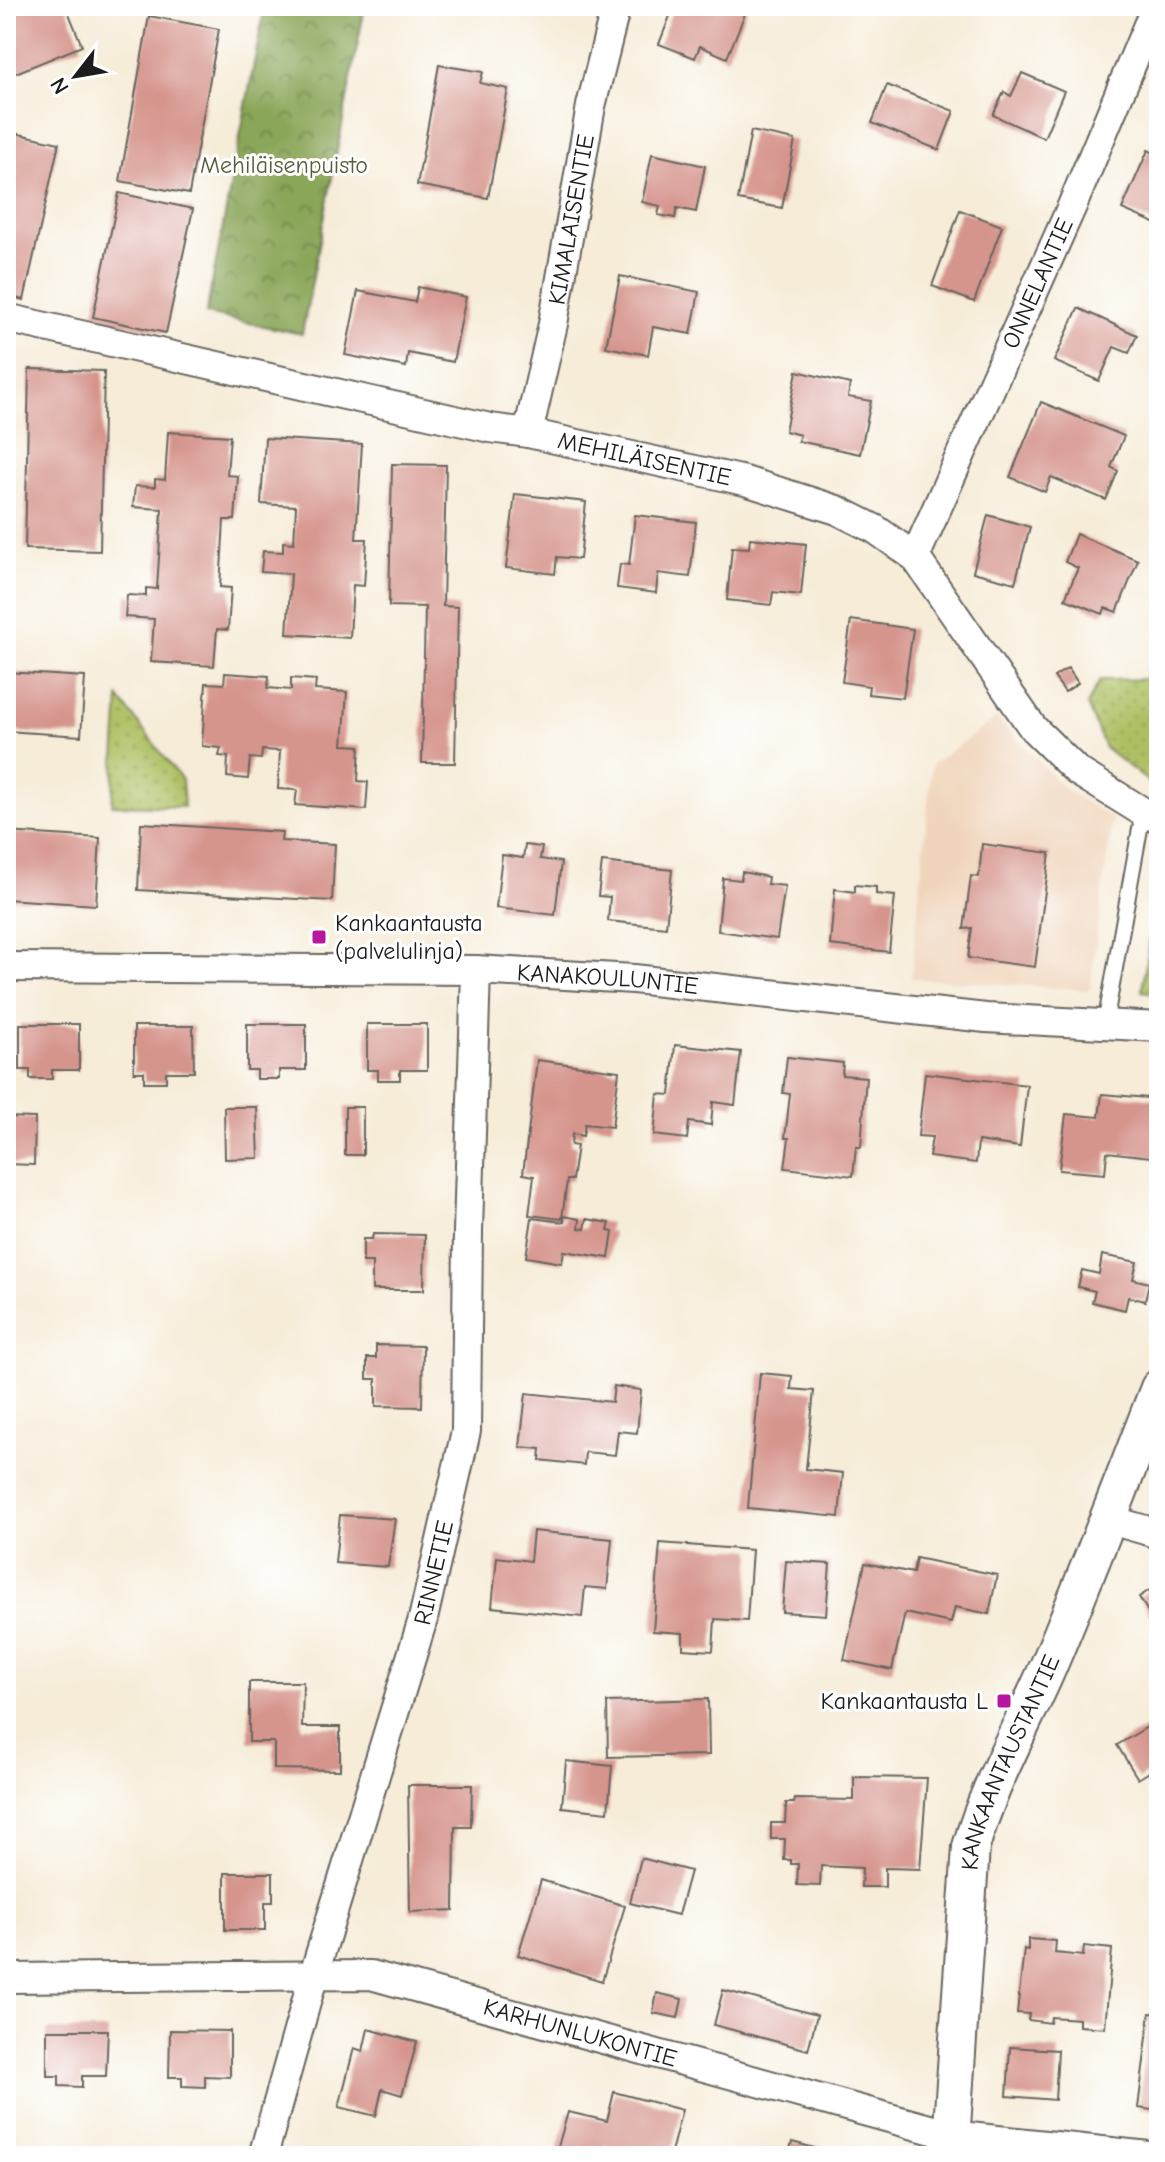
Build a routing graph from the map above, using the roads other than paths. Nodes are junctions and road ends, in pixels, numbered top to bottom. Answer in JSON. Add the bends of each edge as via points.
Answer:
{"nodes":[{"id":1,"x":616,"y":6,"type":"edge"},
{"id":2,"x":1156,"y":6,"type":"edge"},
{"id":3,"x":6,"y":318,"type":"edge"},
{"id":4,"x":528,"y":433,"type":"junction"},
{"id":5,"x":915,"y":557,"type":"junction"},
{"id":6,"x":1151,"y":816,"type":"edge"},
{"id":7,"x":6,"y":967,"type":"edge"},
{"id":8,"x":476,"y":970,"type":"junction"},
{"id":9,"x":1105,"y":1024,"type":"junction"},
{"id":10,"x":1159,"y":1027,"type":"edge"},
{"id":11,"x":1159,"y":1388,"type":"edge"},
{"id":12,"x":1107,"y":1519,"type":"junction"},
{"id":13,"x":1159,"y":1534,"type":"edge"},
{"id":14,"x":314,"y":1974,"type":"junction"},
{"id":15,"x":6,"y":1978,"type":"edge"},
{"id":16,"x":951,"y":2146,"type":"edge"},
{"id":17,"x":263,"y":2156,"type":"edge"},
{"id":18,"x":1149,"y":2156,"type":"edge"}],
"edges":[{"from":1,"to":4,"type":"street","name":"KIMALAISENTIE","via":[[591,106]]},
{"from":2,"to":5,"type":"street","name":"ONNELANTIE"},
{"from":3,"to":4,"type":"street","name":"MEHILÄISENTIE"},
{"from":4,"to":5,"type":"street","name":"MEHILÄISENTIE","via":[[745,481],[837,510]]},
{"from":5,"to":6,"type":"street","name":"MEHILÄISENTIE","via":[[1033,728],[1077,771]]},
{"from":6,"to":9,"type":"lane"},
{"from":7,"to":8,"type":"street","name":"KANAKOULUNTIE"},
{"from":8,"to":9,"type":"street","name":"KANAKOULUNTIE","via":[[634,979],[986,1018]]},
{"from":8,"to":14,"type":"street","name":"RINNETIE","via":[[466,1431],[423,1619]]},
{"from":9,"to":10,"type":"street","name":"KANAKOULUNTIE"},
{"from":11,"to":12,"type":"street","name":"KANKAANTAUSTANTIE"},
{"from":12,"to":13,"type":"street"},
{"from":12,"to":16,"type":"street","name":"KANKAANTAUSTANTIE","via":[[1026,1719],[982,1808],[971,1847]]},
{"from":14,"to":15,"type":"street","name":"KARHUNLUKONTIE"},
{"from":14,"to":16,"type":"street","name":"KARHUNLUKONTIE","via":[[371,1975]]},
{"from":14,"to":17,"type":"street","name":"RINNETIE"},
{"from":16,"to":18,"type":"street","name":"KARHUNLUKONTIE"}]}
